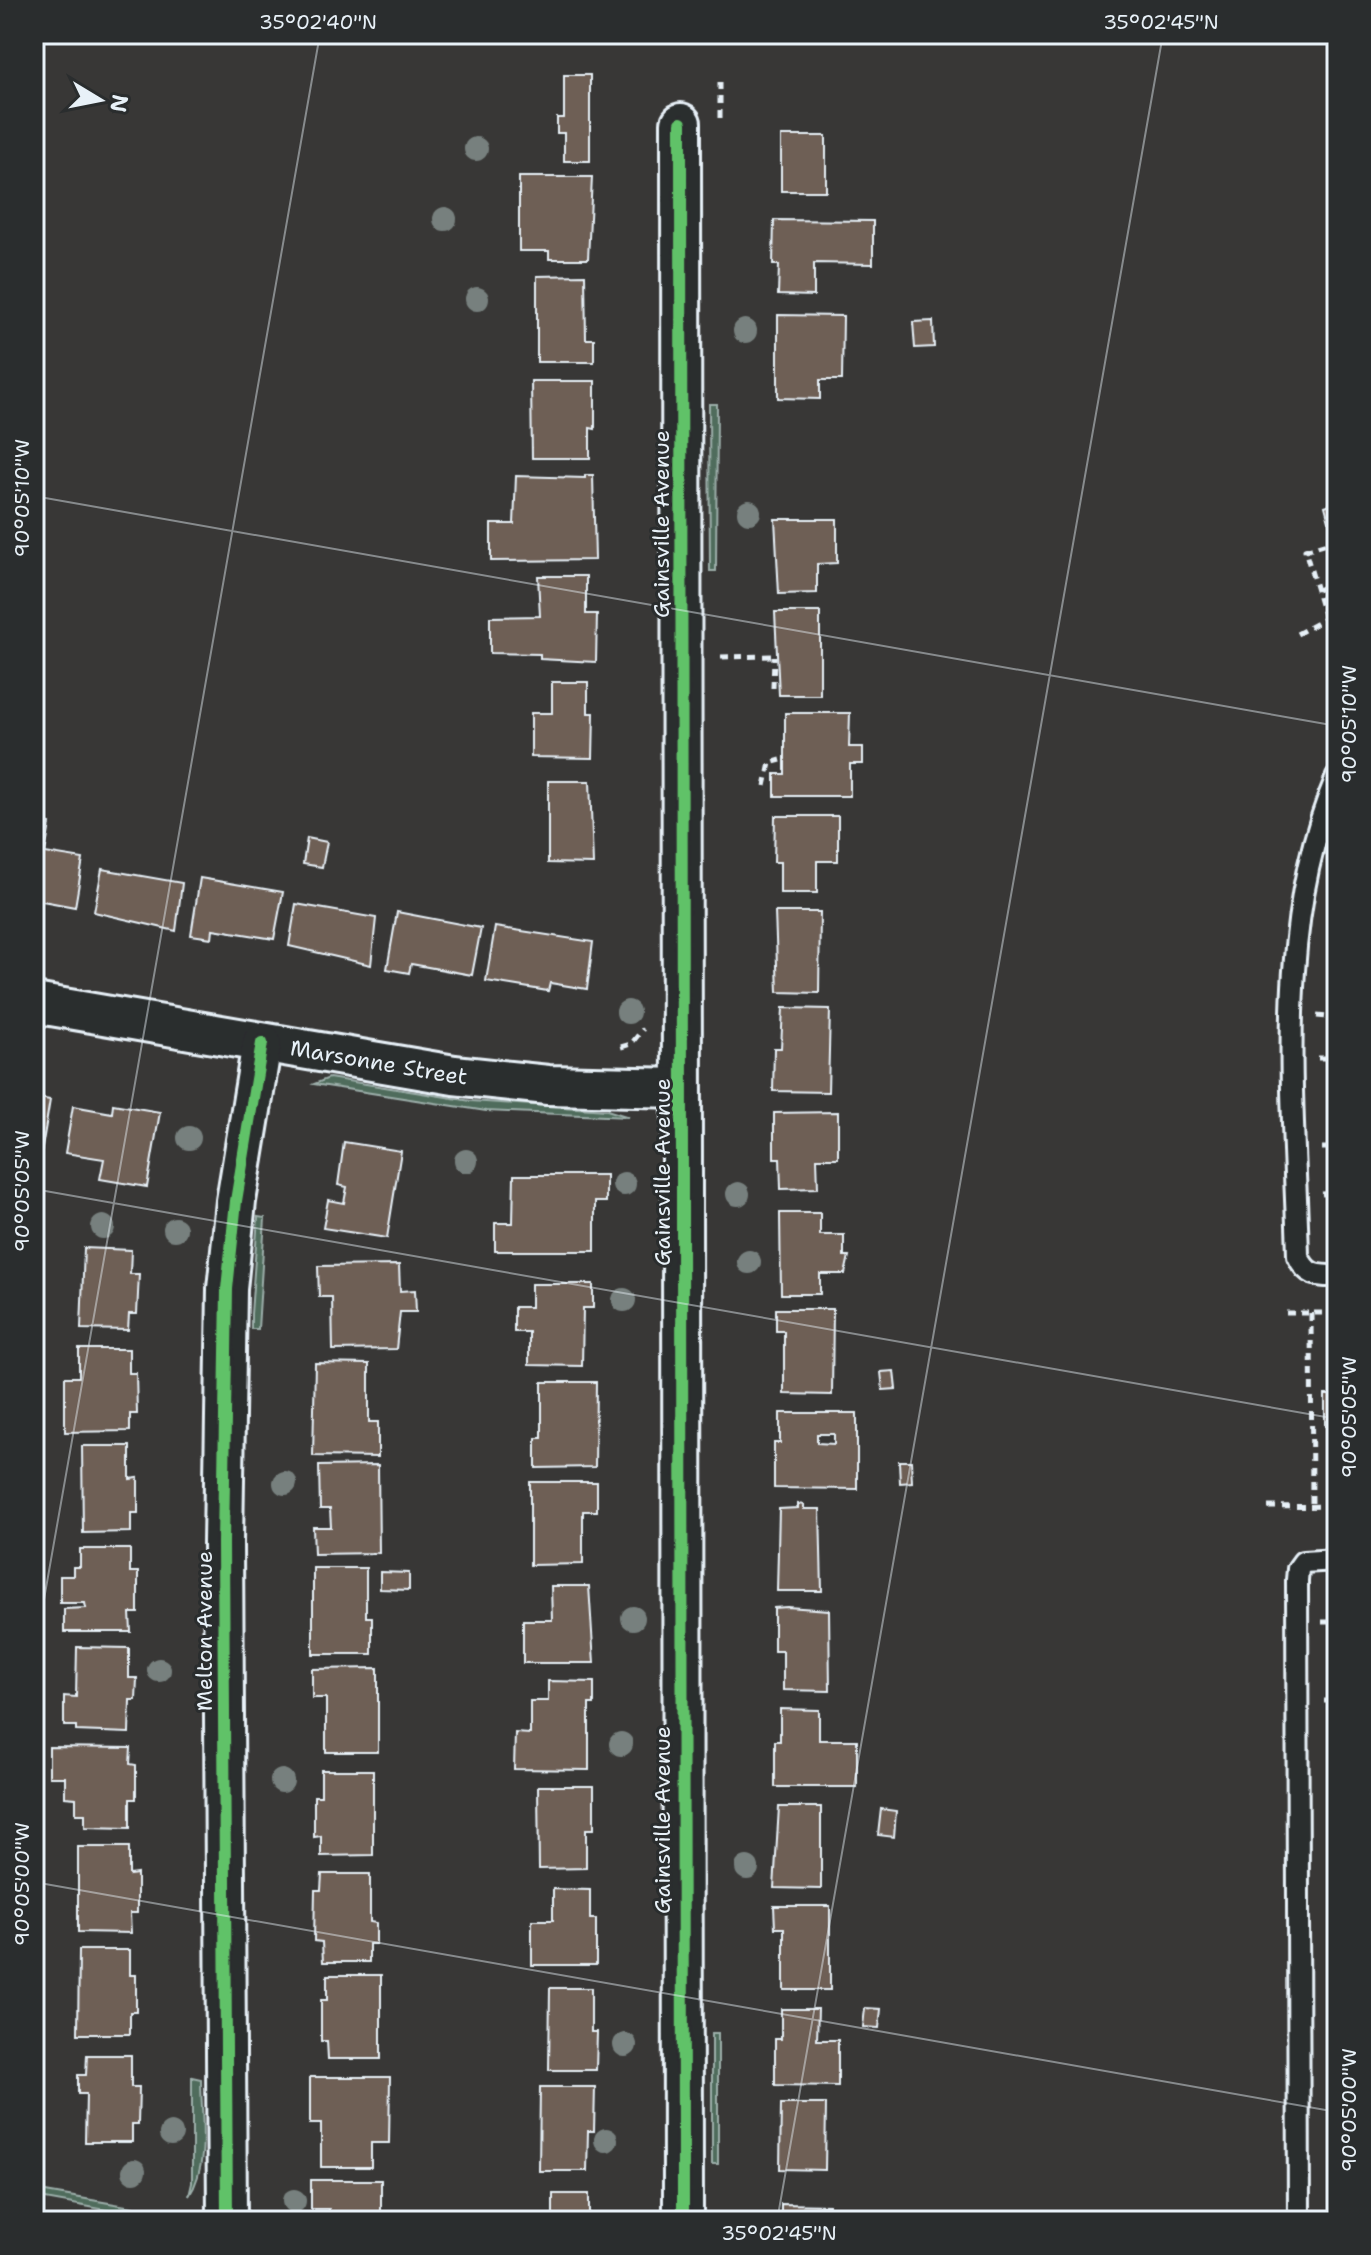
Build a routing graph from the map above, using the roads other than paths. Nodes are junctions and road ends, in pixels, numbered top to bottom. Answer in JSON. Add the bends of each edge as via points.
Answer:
{"nodes":[{"id":1,"x":681,"y":123,"type":"dead end"},
{"id":2,"x":1337,"y":777,"type":"edge"},
{"id":3,"x":34,"y":1003,"type":"edge"},
{"id":4,"x":262,"y":1043,"type":"junction"},
{"id":5,"x":681,"y":1088,"type":"junction"},
{"id":6,"x":1337,"y":1276,"type":"edge"},
{"id":7,"x":1337,"y":1560,"type":"edge"},
{"id":8,"x":227,"y":2221,"type":"edge"},
{"id":9,"x":683,"y":2221,"type":"edge"},
{"id":10,"x":1299,"y":2221,"type":"edge"}],
"edges":[{"from":1,"to":5,"type":"street","name":"Gainsville Avenue"},
{"from":2,"to":6,"type":"lane","via":[[1317,831],[1300,911],[1294,1057],[1298,1256],[1305,1271]]},
{"from":3,"to":4,"type":"street","name":"Marsonne Street"},
{"from":4,"to":5,"type":"street","name":"Marsonne Street","via":[[523,1083]]},
{"from":4,"to":8,"type":"street","name":"Melton Avenue","via":[[227,1289]]},
{"from":5,"to":9,"type":"street","name":"Gainsville Avenue"},
{"from":7,"to":10,"type":"lane","via":[[1303,1562],[1297,1580]]}]}
